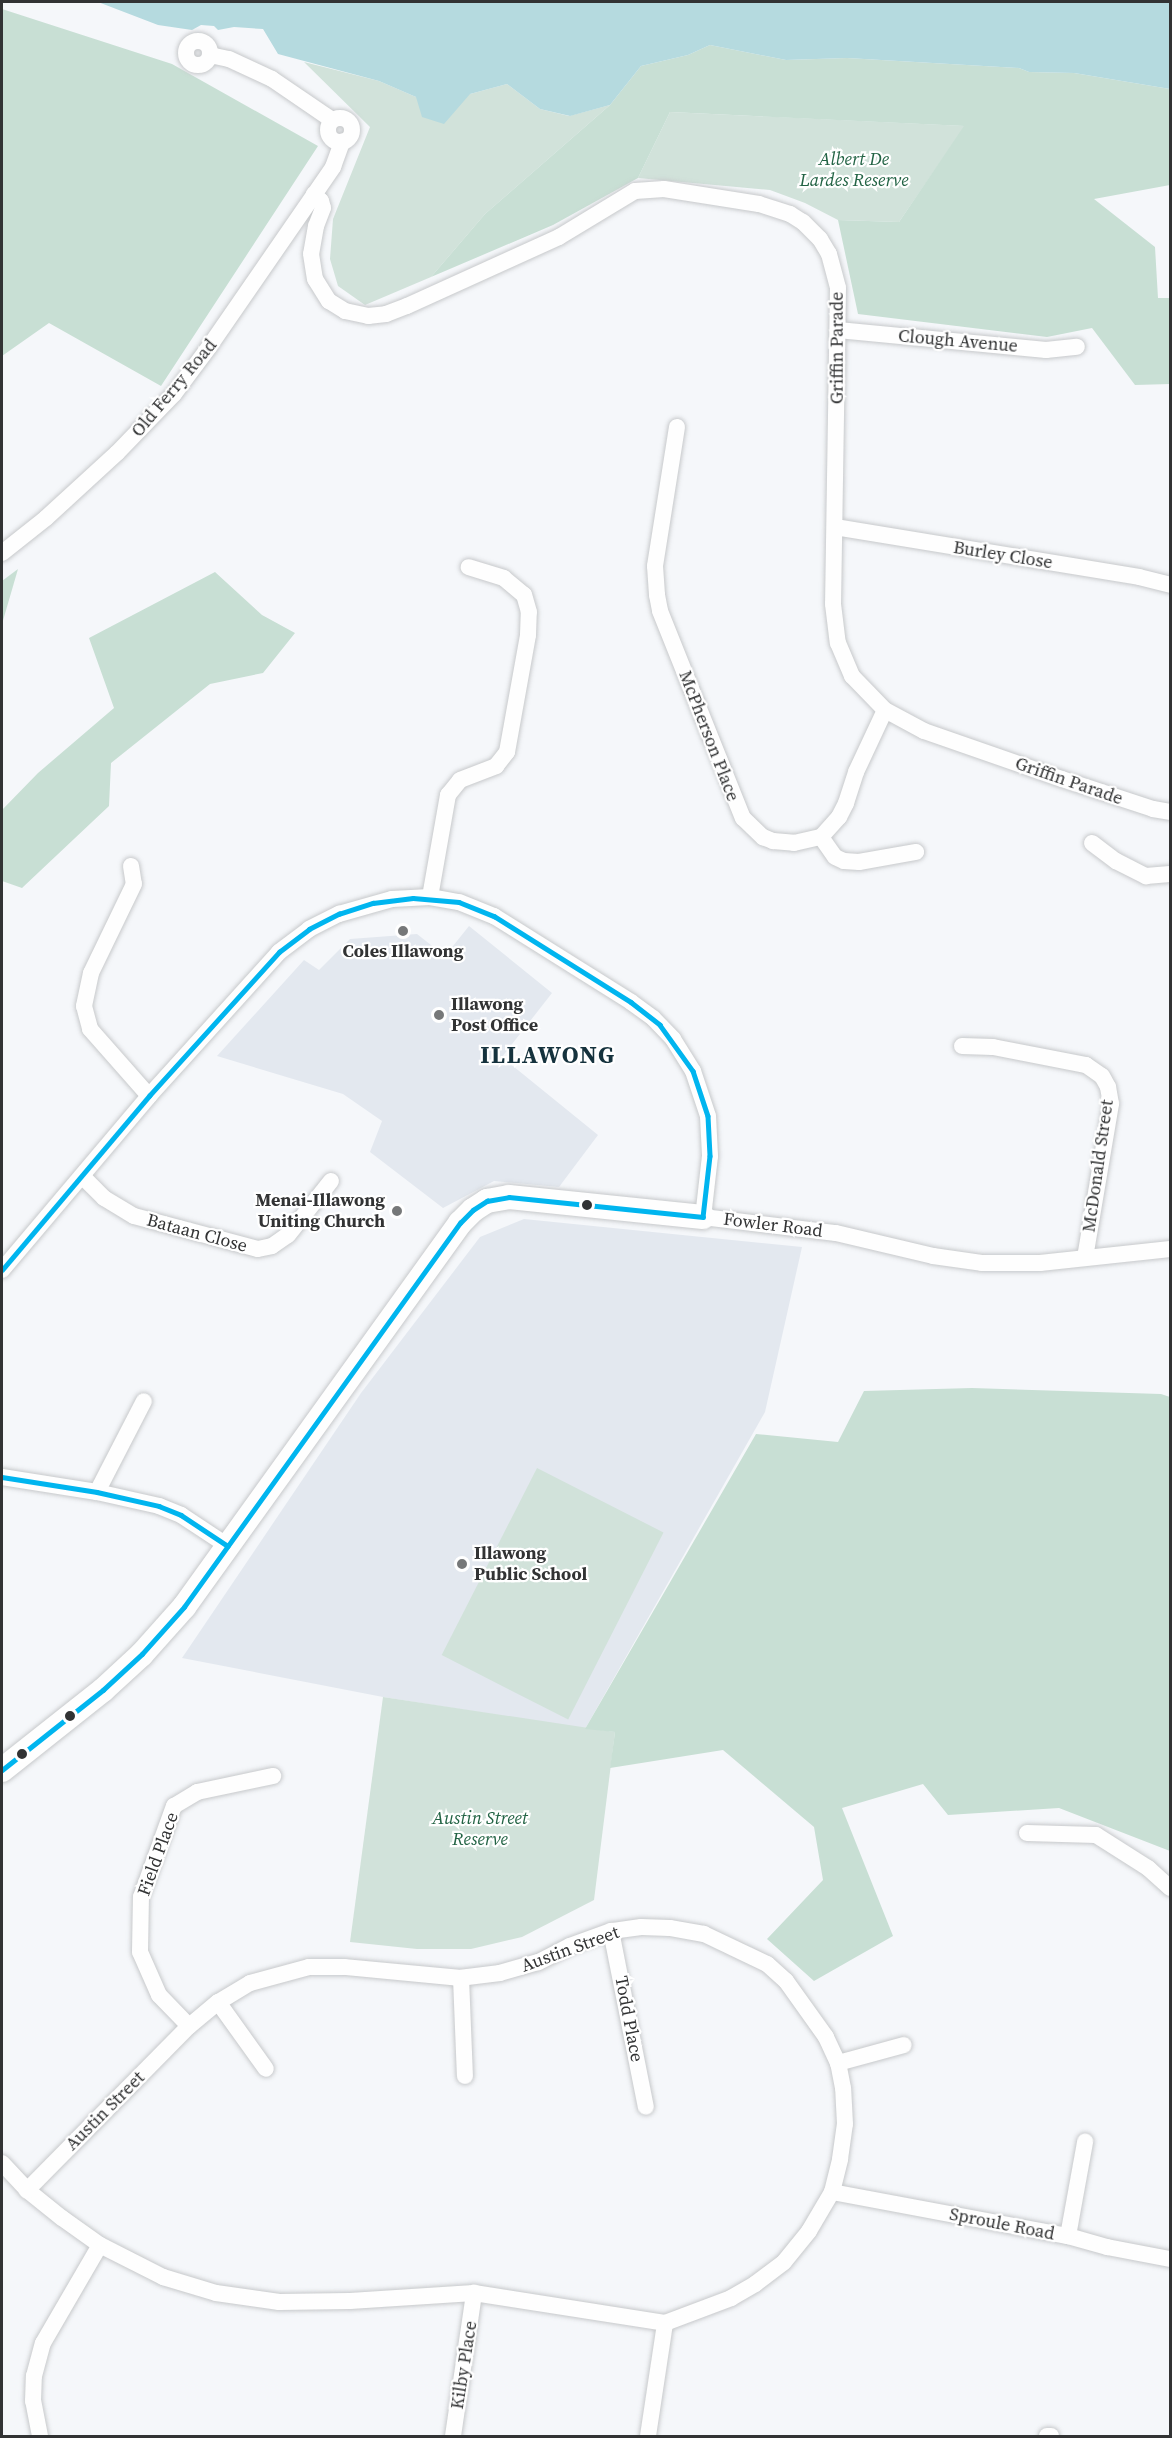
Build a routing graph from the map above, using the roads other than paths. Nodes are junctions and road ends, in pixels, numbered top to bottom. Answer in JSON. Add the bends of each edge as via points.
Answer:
{"nodes":[{"id":1,"x":210,"y":54,"type":"dead end"},
{"id":2,"x":314,"y":194,"type":"junction"},
{"id":3,"x":838,"y":330,"type":"junction"},
{"id":4,"x":1077,"y":347,"type":"dead end"},
{"id":5,"x":676,"y":427,"type":"dead end"},
{"id":6,"x":835,"y":527,"type":"junction"},
{"id":7,"x":2,"y":553,"type":"edge"},
{"id":8,"x":469,"y":567,"type":"dead end"},
{"id":9,"x":1170,"y":585,"type":"edge"},
{"id":10,"x":885,"y":710,"type":"junction"},
{"id":11,"x":1170,"y":812,"type":"edge"},
{"id":12,"x":821,"y":837,"type":"junction"},
{"id":13,"x":1092,"y":843,"type":"dead end"},
{"id":14,"x":916,"y":852,"type":"dead end"},
{"id":15,"x":131,"y":866,"type":"dead end"},
{"id":16,"x":1170,"y":874,"type":"edge"},
{"id":17,"x":430,"y":897,"type":"junction"},
{"id":18,"x":962,"y":1046,"type":"dead end"},
{"id":19,"x":149,"y":1096,"type":"junction"},
{"id":20,"x":82,"y":1176,"type":"junction"},
{"id":21,"x":331,"y":1181,"type":"dead end"},
{"id":22,"x":703,"y":1217,"type":"junction"},
{"id":23,"x":1170,"y":1249,"type":"edge"},
{"id":24,"x":1085,"y":1257,"type":"junction"},
{"id":25,"x":2,"y":1270,"type":"edge"},
{"id":26,"x":144,"y":1401,"type":"dead end"},
{"id":27,"x":3,"y":1480,"type":"edge"},
{"id":28,"x":97,"y":1492,"type":"junction"},
{"id":29,"x":228,"y":1546,"type":"junction"},
{"id":30,"x":11,"y":1756,"type":"edge"},
{"id":31,"x":2,"y":1770,"type":"edge"},
{"id":32,"x":273,"y":1776,"type":"dead end"},
{"id":33,"x":1027,"y":1833,"type":"dead end"},
{"id":34,"x":1170,"y":1888,"type":"edge"},
{"id":35,"x":611,"y":1931,"type":"junction"},
{"id":36,"x":461,"y":1978,"type":"junction"},
{"id":37,"x":219,"y":2002,"type":"junction"},
{"id":38,"x":189,"y":2026,"type":"junction"},
{"id":39,"x":904,"y":2045,"type":"dead end"},
{"id":40,"x":838,"y":2062,"type":"junction"},
{"id":41,"x":266,"y":2069,"type":"dead end"},
{"id":42,"x":465,"y":2076,"type":"dead end"},
{"id":43,"x":646,"y":2108,"type":"dead end"},
{"id":44,"x":1085,"y":2142,"type":"dead end"},
{"id":45,"x":2,"y":2163,"type":"edge"},
{"id":46,"x":27,"y":2190,"type":"junction"},
{"id":47,"x":832,"y":2192,"type":"junction"},
{"id":48,"x":1068,"y":2236,"type":"junction"},
{"id":49,"x":100,"y":2244,"type":"junction"},
{"id":50,"x":1170,"y":2259,"type":"edge"},
{"id":51,"x":474,"y":2293,"type":"junction"},
{"id":52,"x":665,"y":2323,"type":"junction"},
{"id":53,"x":40,"y":2436,"type":"edge"},
{"id":54,"x":453,"y":2436,"type":"edge"},
{"id":55,"x":648,"y":2436,"type":"edge"}],
"edges":[{"from":1,"to":2,"type":"street","via":[[272,78],[332,120],[340,117],[350,123],[351,134],[342,142],[333,167]]},
{"from":2,"to":3,"type":"street","name":"Griffin Parade","via":[[323,208],[311,254],[315,279],[329,301],[360,316],[378,316],[407,306],[559,237],[622,197],[649,188],[759,204],[803,222],[819,239],[833,266],[838,288]]},
{"from":2,"to":7,"type":"street","name":"Old Ferry Road","via":[[210,347],[168,400],[104,465]]},
{"from":3,"to":4,"type":"street","name":"Clough Avenue","via":[[1046,350]]},
{"from":3,"to":6,"type":"street","name":"Griffin Parade"},
{"from":5,"to":12,"type":"street","name":"McPherson Place","via":[[655,566],[660,611],[743,818],[773,841],[794,843]]},
{"from":6,"to":9,"type":"street","name":"Burley Close"},
{"from":6,"to":10,"type":"street","name":"Griffin Parade","via":[[833,604],[838,643],[852,676]]},
{"from":8,"to":17,"type":"street","via":[[504,578],[524,595],[529,612],[528,635],[507,752],[496,766],[460,780],[448,795]]},
{"from":10,"to":11,"type":"street","name":"Griffin Parade","via":[[924,731],[1072,783]]},
{"from":10,"to":12,"type":"street","via":[[856,772],[846,804]]},
{"from":12,"to":14,"type":"street","via":[[835,857],[844,861]]},
{"from":13,"to":16,"type":"street","via":[[1146,876]]},
{"from":15,"to":19,"type":"street","via":[[134,884],[91,973],[84,1006],[90,1029]]},
{"from":17,"to":19,"type":"street","via":[[364,906],[309,929],[266,965]]},
{"from":17,"to":22,"type":"street","via":[[459,902],[494,916],[631,1002],[673,1039],[693,1071],[708,1116],[710,1149]]},
{"from":18,"to":24,"type":"street","name":"McDonald Street","via":[[993,1047],[1086,1065],[1102,1076],[1111,1104]]},
{"from":19,"to":20,"type":"street"},
{"from":20,"to":21,"type":"street","name":"Bataan Close","via":[[104,1198],[134,1216],[258,1249],[272,1246],[288,1235]]},
{"from":20,"to":25,"type":"street"},
{"from":22,"to":24,"type":"street","name":"Fowler Road","via":[[829,1232],[982,1263],[1040,1263]]},
{"from":22,"to":29,"type":"street","name":"Fowler Road","via":[[517,1198],[494,1199],[479,1205],[460,1223]]},
{"from":23,"to":24,"type":"street","name":"Fowler Road"},
{"from":26,"to":28,"type":"street"},
{"from":27,"to":28,"type":"street"},
{"from":28,"to":29,"type":"street","via":[[168,1509]]},
{"from":29,"to":30,"type":"street","name":"Fowler Road","via":[[184,1607],[141,1654],[84,1706]]},
{"from":30,"to":31,"type":"street","name":"Fowler Road"},
{"from":32,"to":38,"type":"street","name":"Field Place","via":[[197,1792],[174,1806],[141,1897],[140,1952],[159,1995]]},
{"from":33,"to":34,"type":"street","via":[[1096,1835],[1148,1868]]},
{"from":35,"to":36,"type":"street","name":"Austin Street","via":[[538,1962],[500,1973]]},
{"from":35,"to":40,"type":"street","name":"Austin Street","via":[[640,1927],[704,1934],[767,1964],[809,2010]]},
{"from":35,"to":43,"type":"street","name":"Todd Place"},
{"from":36,"to":37,"type":"street","name":"Austin Street","via":[[309,1967],[250,1983]]},
{"from":36,"to":42,"type":"street"},
{"from":37,"to":38,"type":"street","name":"Austin Street"},
{"from":37,"to":41,"type":"street"},
{"from":38,"to":46,"type":"street","name":"Austin Street"},
{"from":39,"to":40,"type":"street"},
{"from":40,"to":47,"type":"street","name":"Austin Street","via":[[845,2124]]},
{"from":44,"to":48,"type":"street"},
{"from":45,"to":46,"type":"street","name":"Austin Street"},
{"from":46,"to":49,"type":"street","name":"Austin Street"},
{"from":47,"to":48,"type":"street","name":"Sproule Road"},
{"from":47,"to":52,"type":"street","name":"Austin Street","via":[[809,2231],[784,2262],[730,2298]]},
{"from":48,"to":50,"type":"street","name":"Sproule Road"},
{"from":49,"to":51,"type":"street","name":"Austin Street","via":[[162,2277],[216,2293],[279,2302]]},
{"from":49,"to":53,"type":"street","via":[[43,2343],[33,2393]]},
{"from":51,"to":52,"type":"street","name":"Austin Street"},
{"from":51,"to":54,"type":"street","name":"Kilby Place"},
{"from":52,"to":55,"type":"street"}]}
